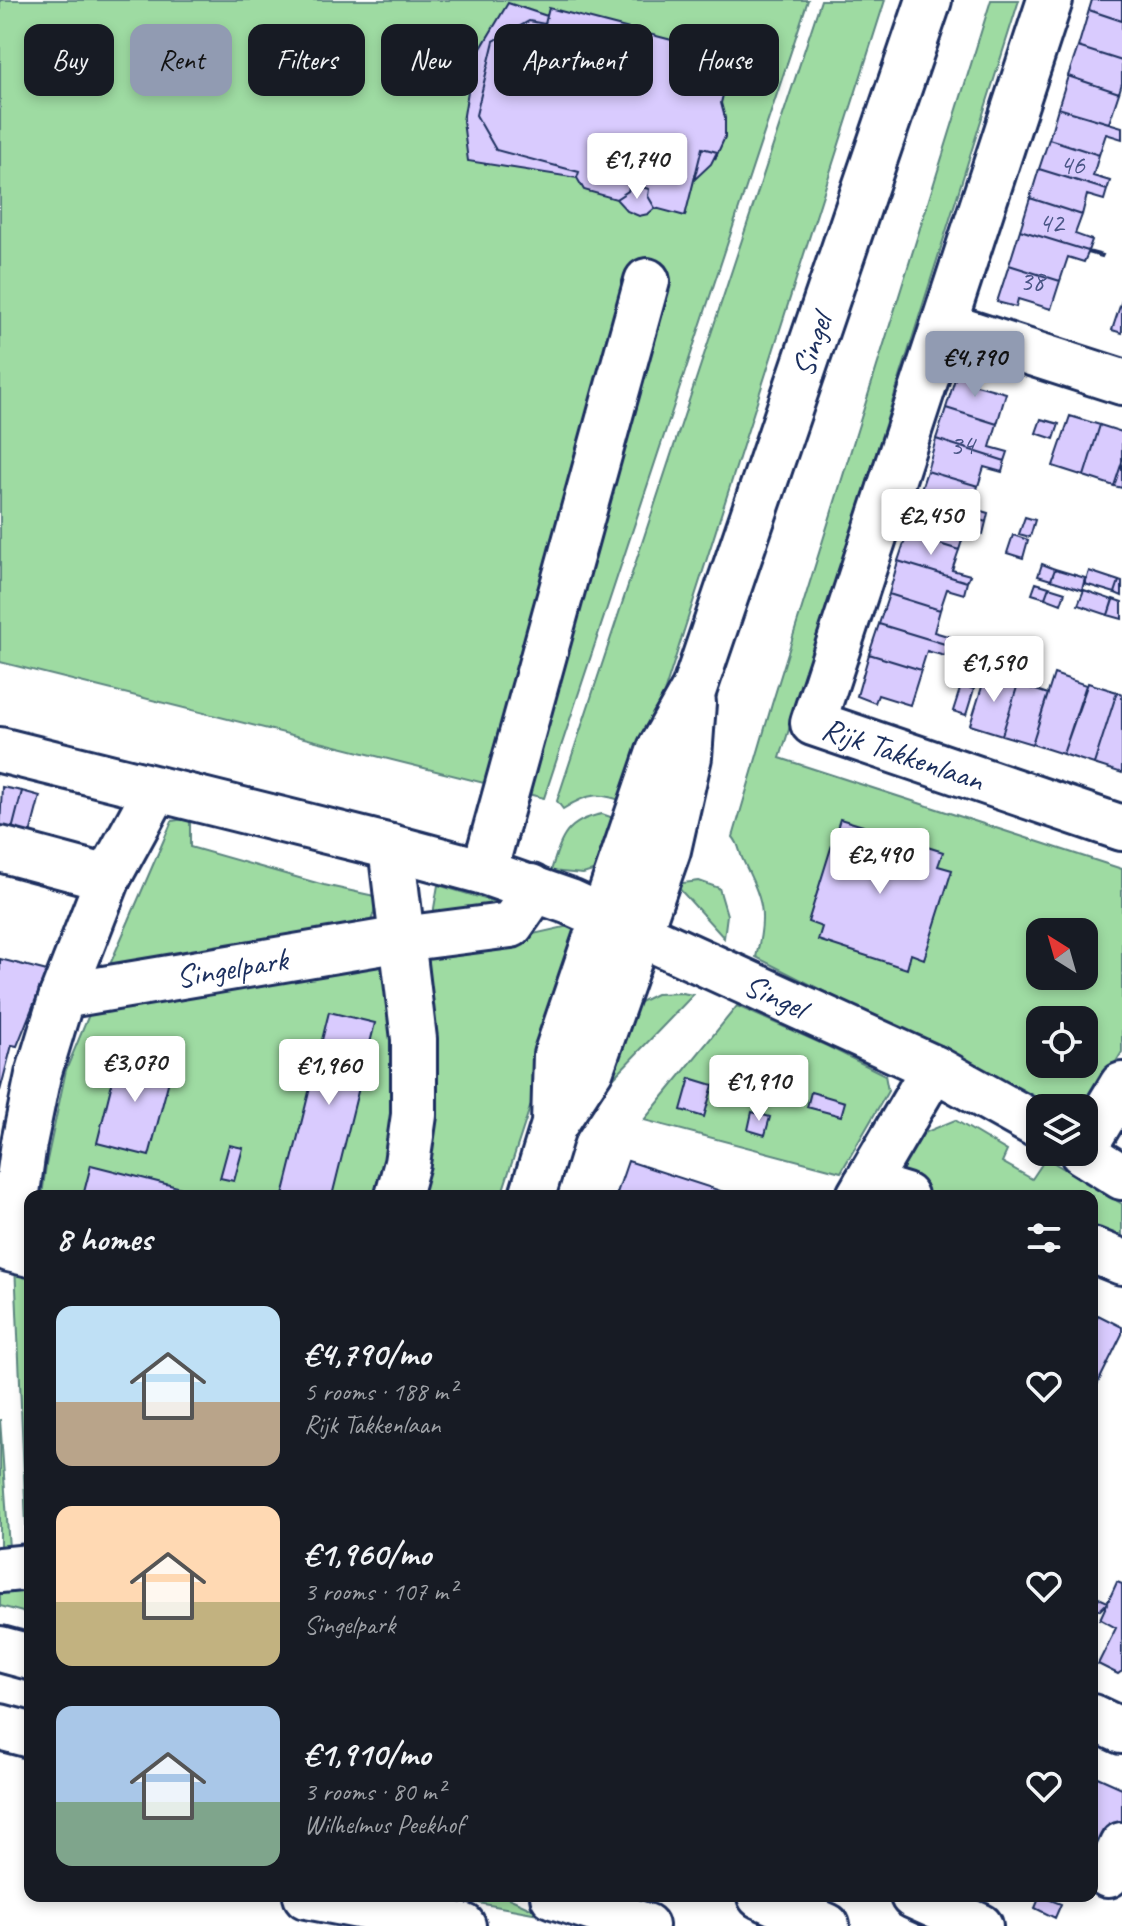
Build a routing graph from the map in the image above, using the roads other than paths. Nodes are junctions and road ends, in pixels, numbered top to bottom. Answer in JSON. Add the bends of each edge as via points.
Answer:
{"nodes":[{"id":1,"x":929,"y":0,"type":"edge"},
{"id":2,"x":1050,"y":0,"type":"edge"},
{"id":3,"x":647,"y":281,"type":"dead end"},
{"id":4,"x":944,"y":325,"type":"junction"},
{"id":5,"x":1122,"y":382,"type":"edge"},
{"id":6,"x":0,"y":750,"type":"edge"},
{"id":7,"x":156,"y":790,"type":"junction"},
{"id":8,"x":1122,"y":828,"type":"edge"},
{"id":9,"x":391,"y":847,"type":"junction"},
{"id":10,"x":0,"y":849,"type":"edge"},
{"id":11,"x":484,"y":872,"type":"junction"},
{"id":12,"x":108,"y":878,"type":"junction"},
{"id":13,"x":531,"y":887,"type":"junction"},
{"id":14,"x":621,"y":926,"type":"junction"},
{"id":15,"x":402,"y":939,"type":"junction"},
{"id":16,"x":62,"y":996,"type":"junction"},
{"id":17,"x":934,"y":1068,"type":"junction"},
{"id":18,"x":1122,"y":1085,"type":"edge"},
{"id":19,"x":1026,"y":1119,"type":"edge"},
{"id":20,"x":1098,"y":1125,"type":"edge"},
{"id":21,"x":1098,"y":1160,"type":"edge"},
{"id":22,"x":1122,"y":1177,"type":"edge"},
{"id":23,"x":399,"y":1190,"type":"edge"},
{"id":24,"x":534,"y":1190,"type":"edge"},
{"id":25,"x":878,"y":1190,"type":"edge"},
{"id":26,"x":1098,"y":1252,"type":"edge"},
{"id":27,"x":24,"y":1253,"type":"edge"},
{"id":28,"x":1122,"y":1262,"type":"edge"},
{"id":29,"x":24,"y":1568,"type":"edge"},
{"id":30,"x":0,"y":1570,"type":"edge"},
{"id":31,"x":0,"y":1649,"type":"edge"},
{"id":32,"x":24,"y":1655,"type":"edge"},
{"id":33,"x":1098,"y":1720,"type":"edge"},
{"id":34,"x":0,"y":1727,"type":"edge"},
{"id":35,"x":1122,"y":1731,"type":"edge"},
{"id":36,"x":24,"y":1733,"type":"edge"},
{"id":37,"x":337,"y":1902,"type":"edge"},
{"id":38,"x":572,"y":1902,"type":"edge"},
{"id":39,"x":773,"y":1902,"type":"edge"},
{"id":40,"x":926,"y":1902,"type":"edge"},
{"id":41,"x":463,"y":1926,"type":"edge"},
{"id":42,"x":646,"y":1926,"type":"edge"},
{"id":43,"x":827,"y":1926,"type":"edge"},
{"id":44,"x":980,"y":1926,"type":"edge"}],
"edges":[{"from":1,"to":14,"type":"street","name":"Singel","via":[[694,689],[660,749]]},
{"from":2,"to":4,"type":"street","name":"Rijk Takkenlaan"},
{"from":3,"to":11,"type":"street"},
{"from":4,"to":5,"type":"street"},
{"from":4,"to":8,"type":"street","name":"Rijk Takkenlaan","via":[[813,723]]},
{"from":6,"to":7,"type":"street"},
{"from":7,"to":9,"type":"street"},
{"from":7,"to":12,"type":"street"},
{"from":9,"to":11,"type":"street"},
{"from":9,"to":15,"type":"street"},
{"from":10,"to":12,"type":"street"},
{"from":11,"to":13,"type":"street"},
{"from":12,"to":16,"type":"street"},
{"from":13,"to":14,"type":"street"},
{"from":13,"to":15,"type":"street","name":"Singelpark","via":[[511,925]]},
{"from":14,"to":17,"type":"street","name":"Singel"},
{"from":14,"to":24,"type":"street","name":"Singel","via":[[591,1069],[554,1124]]},
{"from":15,"to":16,"type":"street","name":"Singelpark"},
{"from":15,"to":23,"type":"street","via":[[414,1039],[414,1115]]},
{"from":16,"to":27,"type":"street","via":[[38,1075],[9,1249]]},
{"from":17,"to":19,"type":"street","name":"Singel"},
{"from":17,"to":25,"type":"street"},
{"from":18,"to":20,"type":"street"},
{"from":21,"to":22,"type":"street"},
{"from":26,"to":28,"type":"street"},
{"from":29,"to":30,"type":"street"},
{"from":31,"to":32,"type":"street"},
{"from":33,"to":35,"type":"street"},
{"from":34,"to":36,"type":"street"},
{"from":37,"to":41,"type":"street"},
{"from":38,"to":42,"type":"street"},
{"from":39,"to":43,"type":"street"},
{"from":40,"to":44,"type":"street"}]}
